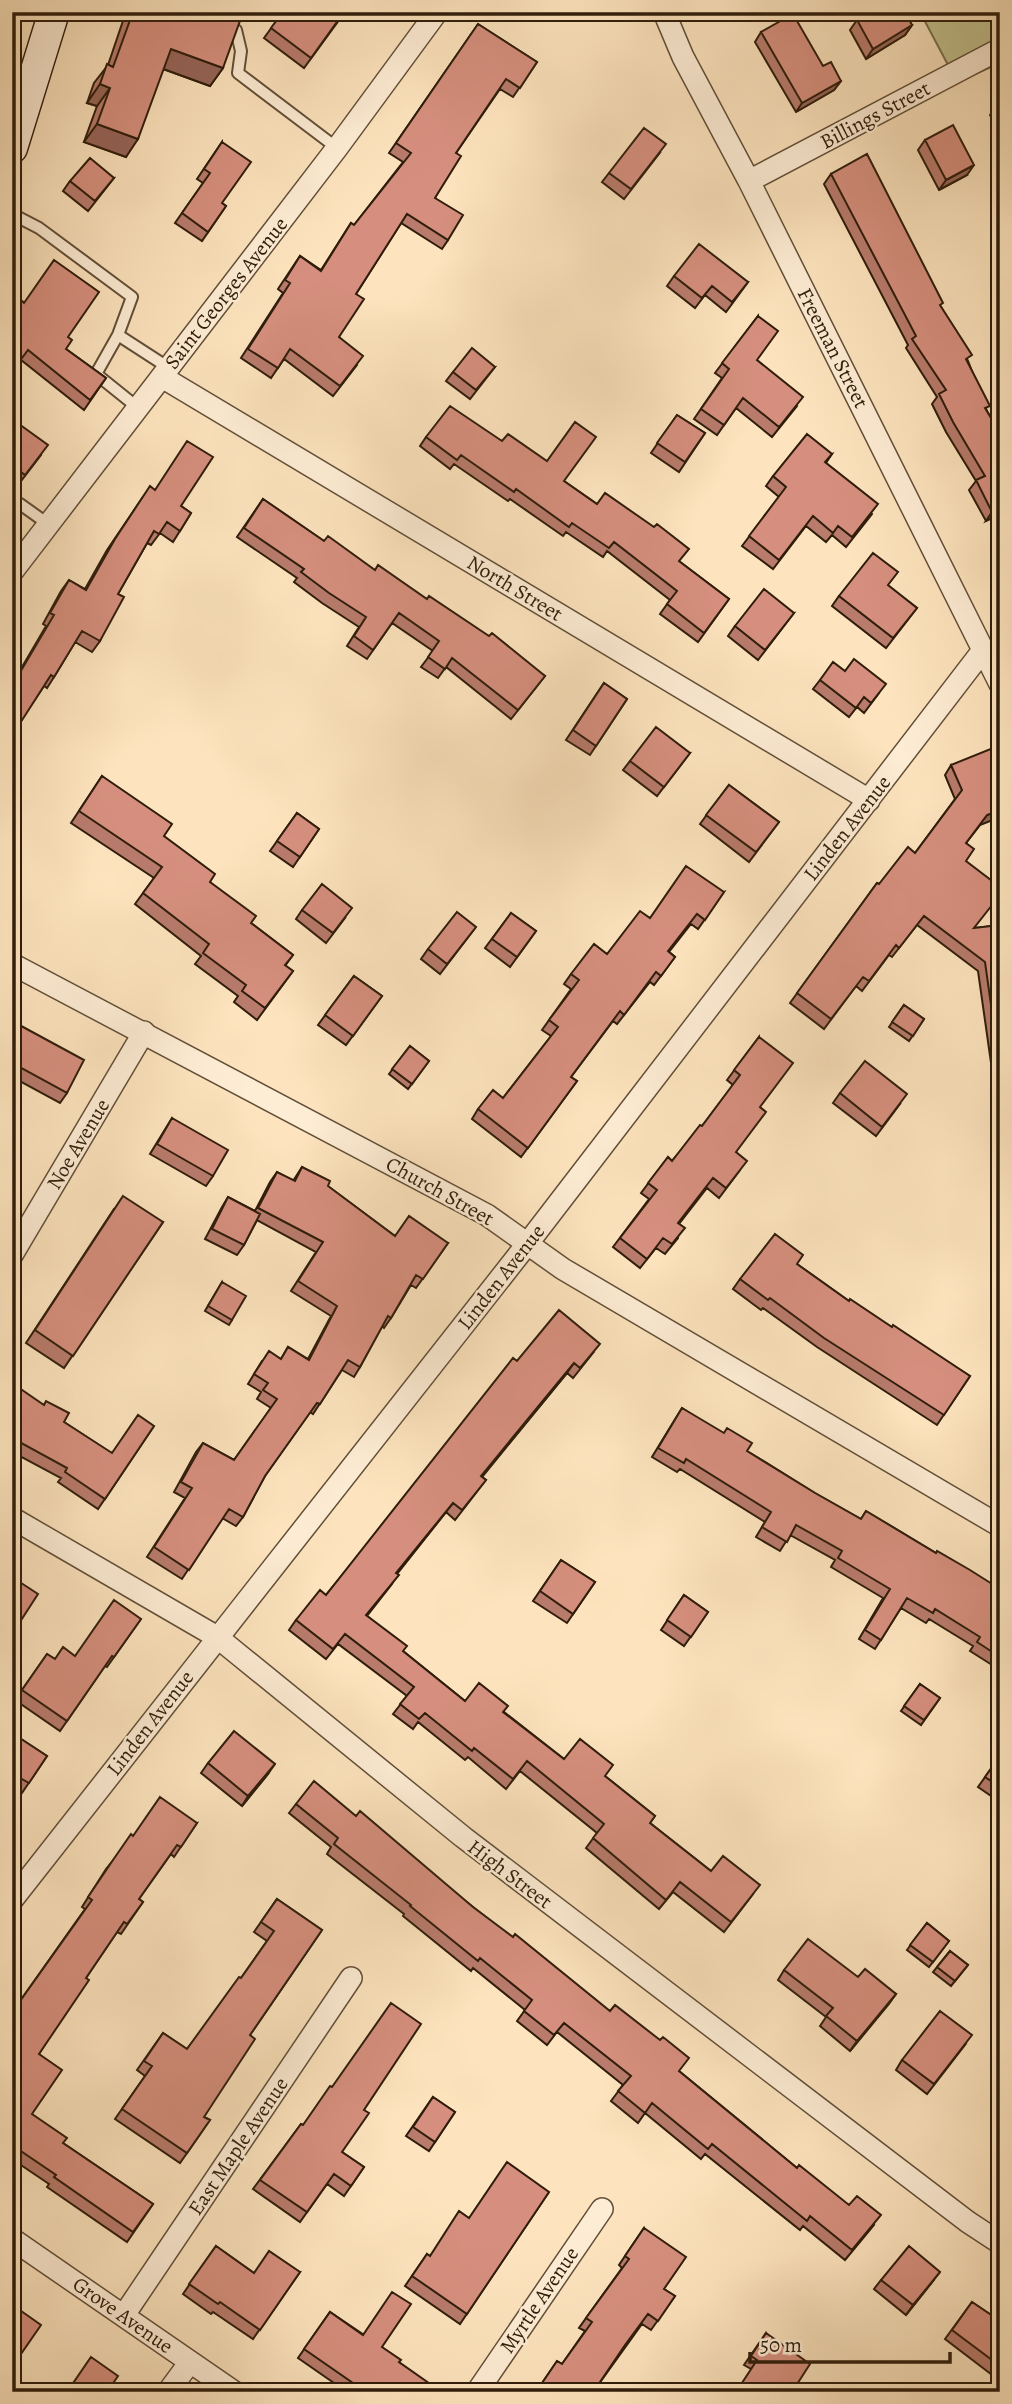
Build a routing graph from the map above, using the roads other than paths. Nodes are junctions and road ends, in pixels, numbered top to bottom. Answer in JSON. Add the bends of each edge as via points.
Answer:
{"nodes":[{"id":1,"x":54,"y":12,"type":"edge"},
{"id":2,"x":437,"y":12,"type":"edge"},
{"id":3,"x":664,"y":12,"type":"edge"},
{"id":4,"x":217,"y":18,"type":"edge"},
{"id":5,"x":1000,"y":49,"type":"edge"},
{"id":6,"x":20,"y":102,"type":"edge"},
{"id":7,"x":12,"y":148,"type":"edge"},
{"id":8,"x":337,"y":148,"type":"junction"},
{"id":9,"x":750,"y":181,"type":"junction"},
{"id":10,"x":12,"y":214,"type":"edge"},
{"id":11,"x":118,"y":335,"type":"junction"},
{"id":12,"x":165,"y":372,"type":"junction"},
{"id":13,"x":137,"y":407,"type":"junction"},
{"id":14,"x":12,"y":501,"type":"edge"},
{"id":15,"x":48,"y":524,"type":"junction"},
{"id":16,"x":12,"y":572,"type":"edge"},
{"id":17,"x":984,"y":649,"type":"junction"},
{"id":18,"x":1000,"y":684,"type":"edge"},
{"id":19,"x":869,"y":800,"type":"junction"},
{"id":20,"x":12,"y":964,"type":"edge"},
{"id":21,"x":144,"y":1032,"type":"junction"},
{"id":22,"x":528,"y":1243,"type":"junction"},
{"id":23,"x":12,"y":1255,"type":"edge"},
{"id":24,"x":12,"y":1518,"type":"edge"},
{"id":25,"x":1000,"y":1526,"type":"edge"},
{"id":26,"x":217,"y":1637,"type":"junction"},
{"id":27,"x":15,"y":1892,"type":"edge"},
{"id":28,"x":351,"y":1978,"type":"dead end"},
{"id":29,"x":601,"y":2209,"type":"dead end"},
{"id":30,"x":12,"y":2239,"type":"edge"},
{"id":31,"x":1000,"y":2243,"type":"edge"},
{"id":32,"x":124,"y":2315,"type":"junction"},
{"id":33,"x":190,"y":2362,"type":"junction"},
{"id":34,"x":168,"y":2392,"type":"edge"},
{"id":35,"x":234,"y":2392,"type":"edge"},
{"id":36,"x":477,"y":2392,"type":"edge"}],
"edges":[{"from":1,"to":6,"type":"main road"},
{"from":2,"to":8,"type":"street","name":"Saint Georges Avenue"},
{"from":3,"to":9,"type":"street","name":"Freeman Street"},
{"from":4,"to":8,"type":"lane","via":[[236,30],[241,51],[237,73]]},
{"from":5,"to":9,"type":"street","name":"Billings Street"},
{"from":6,"to":7,"type":"main road"},
{"from":8,"to":12,"type":"street","name":"Saint Georges Avenue"},
{"from":9,"to":17,"type":"street","name":"Freeman Street"},
{"from":10,"to":11,"type":"lane","via":[[39,228],[132,297]]},
{"from":11,"to":12,"type":"lane"},
{"from":11,"to":13,"type":"lane","via":[[96,374]]},
{"from":12,"to":13,"type":"street","name":"Saint Georges Avenue"},
{"from":12,"to":19,"type":"street","name":"North Street"},
{"from":13,"to":15,"type":"street","name":"Saint Georges Avenue"},
{"from":14,"to":15,"type":"lane"},
{"from":15,"to":16,"type":"street","name":"Saint Georges Avenue"},
{"from":17,"to":18,"type":"street","name":"Freeman Street"},
{"from":17,"to":19,"type":"street","name":"Linden Avenue"},
{"from":19,"to":22,"type":"street","name":"Linden Avenue"},
{"from":20,"to":21,"type":"street","name":"Church Street"},
{"from":21,"to":22,"type":"street","name":"Church Street","via":[[488,1215]]},
{"from":21,"to":23,"type":"street","name":"Noe Avenue"},
{"from":22,"to":25,"type":"street","name":"Church Street","via":[[563,1269]]},
{"from":22,"to":26,"type":"street","name":"Linden Avenue"},
{"from":24,"to":26,"type":"street","name":"High Street"},
{"from":26,"to":27,"type":"street","name":"Linden Avenue"},
{"from":26,"to":31,"type":"street","name":"High Street","via":[[463,1838]]},
{"from":28,"to":32,"type":"street","name":"East Maple Avenue"},
{"from":29,"to":36,"type":"street","name":"Myrtle Avenue"},
{"from":30,"to":32,"type":"street","name":"Grove Avenue"},
{"from":32,"to":33,"type":"street","name":"Grove Avenue"},
{"from":33,"to":34,"type":"street"},
{"from":33,"to":35,"type":"street","name":"Grove Avenue"}]}
